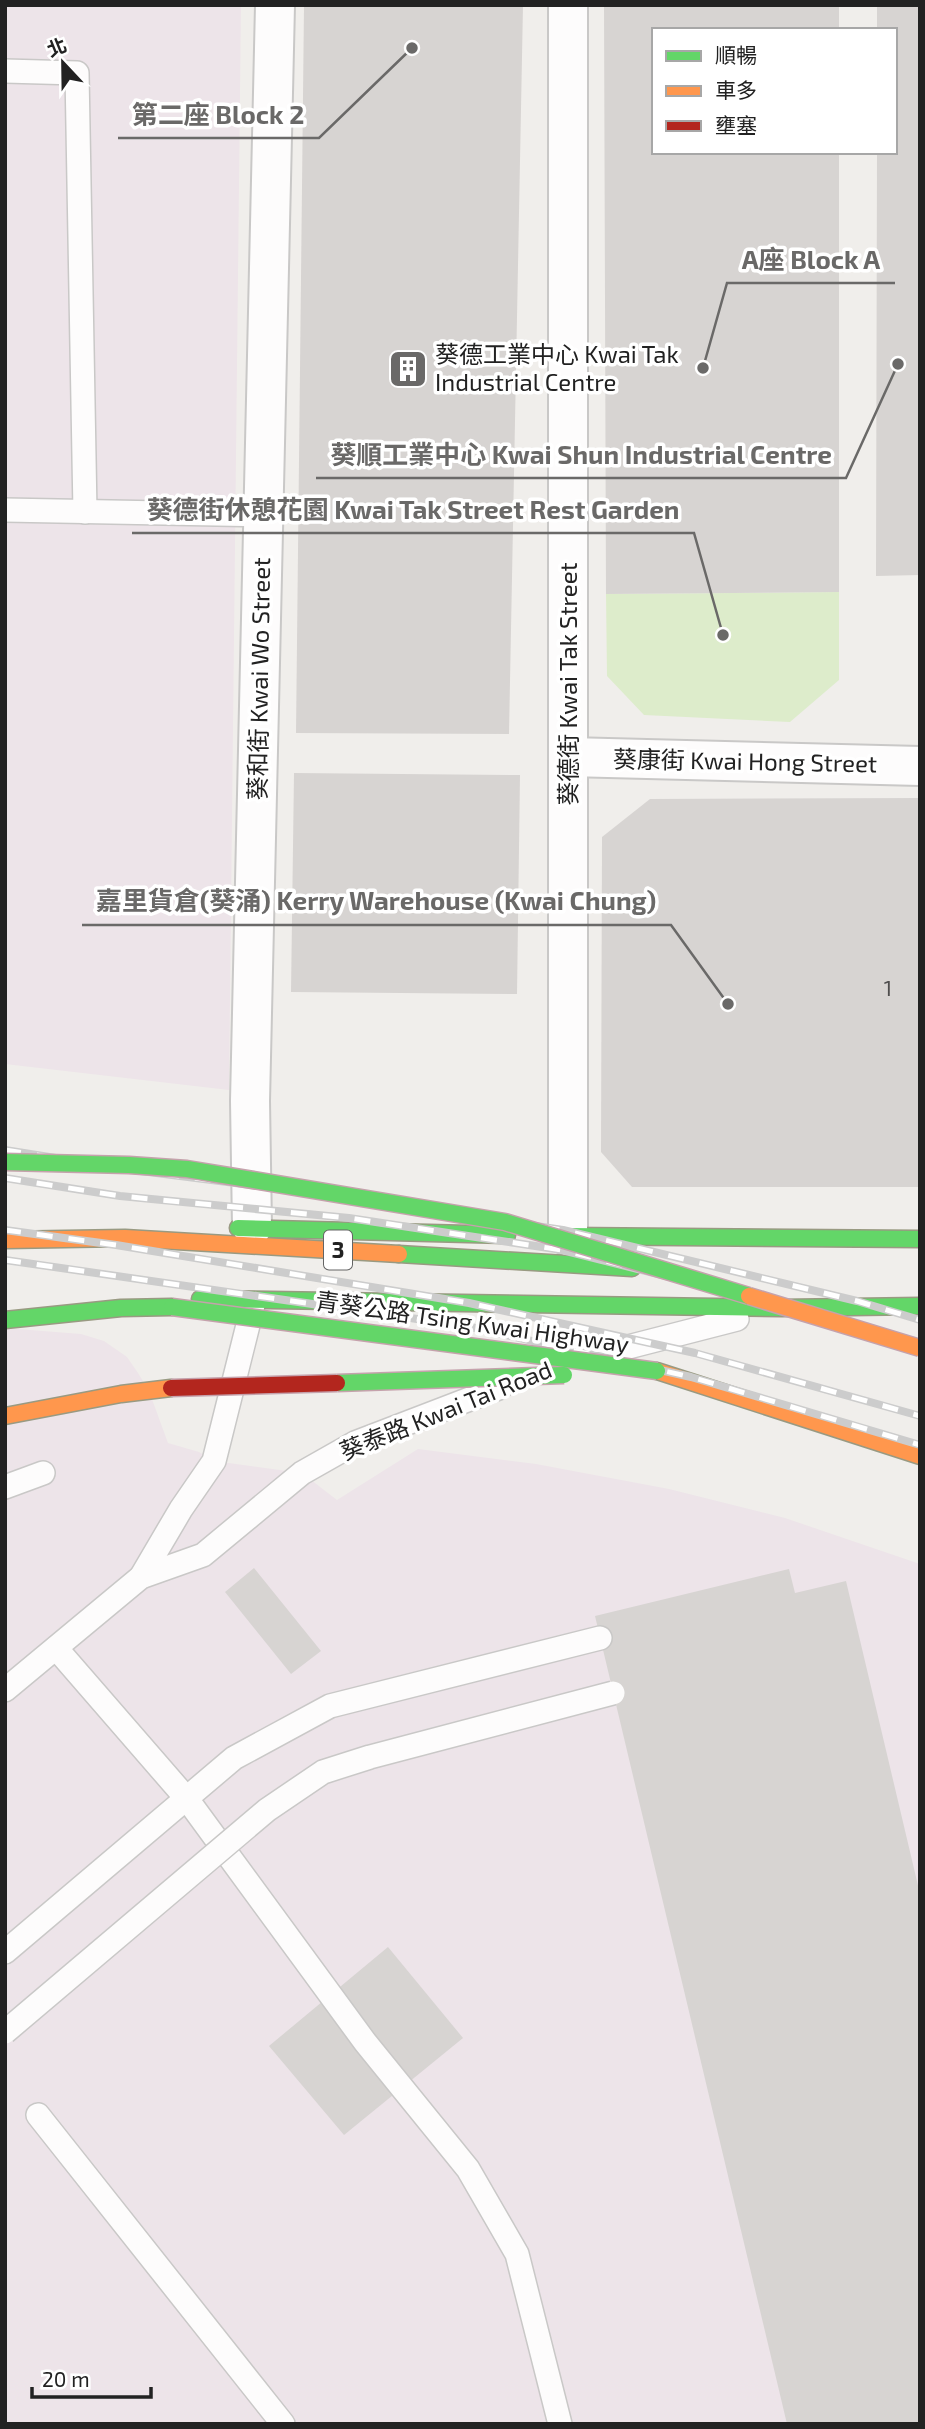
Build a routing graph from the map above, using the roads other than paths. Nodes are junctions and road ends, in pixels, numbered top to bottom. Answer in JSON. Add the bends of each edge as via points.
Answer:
{"nodes":[{"id":1,"x":275,"y":5,"type":"edge"},
{"id":2,"x":568,"y":5,"type":"edge"},
{"id":3,"x":5,"y":71,"type":"edge"},
{"id":4,"x":5,"y":510,"type":"edge"},
{"id":5,"x":85,"y":512,"type":"junction"},
{"id":6,"x":263,"y":515,"type":"junction"},
{"id":7,"x":569,"y":758,"type":"junction"},
{"id":8,"x":920,"y":766,"type":"edge"},
{"id":9,"x":5,"y":1162,"type":"edge"},
{"id":10,"x":252,"y":1227,"type":"junction"},
{"id":11,"x":5,"y":1231,"type":"edge"},
{"id":12,"x":568,"y":1236,"type":"junction"},
{"id":13,"x":920,"y":1239,"type":"edge"},
{"id":14,"x":5,"y":1240,"type":"edge"},
{"id":15,"x":671,"y":1271,"type":"junction"},
{"id":16,"x":254,"y":1298,"type":"junction"},
{"id":17,"x":33,"y":1300,"type":"dead end"},
{"id":18,"x":920,"y":1306,"type":"edge"},
{"id":19,"x":782,"y":1308,"type":"junction"},
{"id":20,"x":5,"y":1320,"type":"edge"},
{"id":21,"x":920,"y":1348,"type":"edge"},
{"id":22,"x":657,"y":1371,"type":"junction"},
{"id":23,"x":5,"y":1416,"type":"edge"},
{"id":24,"x":920,"y":1456,"type":"edge"},
{"id":25,"x":43,"y":1473,"type":"dead end"},
{"id":26,"x":5,"y":1487,"type":"edge"},
{"id":27,"x":141,"y":1577,"type":"junction"},
{"id":28,"x":600,"y":1638,"type":"dead end"},
{"id":29,"x":56,"y":1648,"type":"junction"},
{"id":30,"x":5,"y":1690,"type":"edge"},
{"id":31,"x":613,"y":1693,"type":"dead end"},
{"id":32,"x":187,"y":1799,"type":"junction"},
{"id":33,"x":5,"y":1952,"type":"edge"},
{"id":34,"x":5,"y":2032,"type":"edge"},
{"id":35,"x":38,"y":2115,"type":"dead end"},
{"id":36,"x":283,"y":2424,"type":"edge"},
{"id":37,"x":560,"y":2424,"type":"edge"}],
"edges":[{"from":1,"to":6,"type":"street","name":"葵和街 Kwai Wo Street"},
{"from":2,"to":7,"type":"street","name":"葵德街 Kwai Tak Street"},
{"from":3,"to":5,"type":"lane","via":[[78,73]]},
{"from":4,"to":5,"type":"lane"},
{"from":5,"to":6,"type":"lane"},
{"from":6,"to":10,"type":"street","name":"葵和街 Kwai Wo Street","via":[[250,1101]]},
{"from":7,"to":8,"type":"street","name":"葵康街 Kwai Hong Street"},
{"from":7,"to":12,"type":"street","name":"葵德街 Kwai Tak Street"},
{"from":9,"to":15,"type":"main road","bridge":true,"via":[[187,1169],[505,1222]]},
{"from":10,"to":11,"type":"main road"},
{"from":10,"to":12,"type":"main road"},
{"from":12,"to":13,"type":"main road"},
{"from":14,"to":15,"type":"main road","number":"3","bridge":true,"via":[[138,1239]]},
{"from":15,"to":21,"type":"main road","number":"3","bridge":true},
{"from":16,"to":17,"type":"main road"},
{"from":16,"to":19,"type":"main road","name":"葵泰路 Kwai Tai Road"},
{"from":16,"to":27,"type":"lane","name":"葵泰路 Kwai Tai Road","via":[[214,1461]]},
{"from":18,"to":19,"type":"main road","name":"葵泰路 Kwai Tai Road"},
{"from":19,"to":27,"type":"lane","name":"葵泰路 Kwai Tai Road","via":[[558,1366],[355,1443],[302,1473],[203,1555]]},
{"from":20,"to":22,"type":"main road","name":"青葵公路 Tsing Kwai Highway","bridge":true,"via":[[172,1307]]},
{"from":22,"to":23,"type":"main road","bridge":true,"via":[[170,1388]]},
{"from":22,"to":24,"type":"main road","name":"青葵公路 Tsing Kwai Highway"},
{"from":25,"to":26,"type":"lane"},
{"from":27,"to":29,"type":"lane","name":"葵泰路 Kwai Tai Road"},
{"from":28,"to":32,"type":"lane","via":[[330,1706],[234,1759]]},
{"from":29,"to":30,"type":"lane","name":"葵泰路 Kwai Tai Road"},
{"from":29,"to":32,"type":"lane"},
{"from":31,"to":34,"type":"lane","bridge":true,"via":[[323,1772],[267,1810]]},
{"from":32,"to":33,"type":"lane"},
{"from":32,"to":37,"type":"lane","via":[[365,2042],[468,2169],[517,2254]]},
{"from":35,"to":36,"type":"lane"}]}
